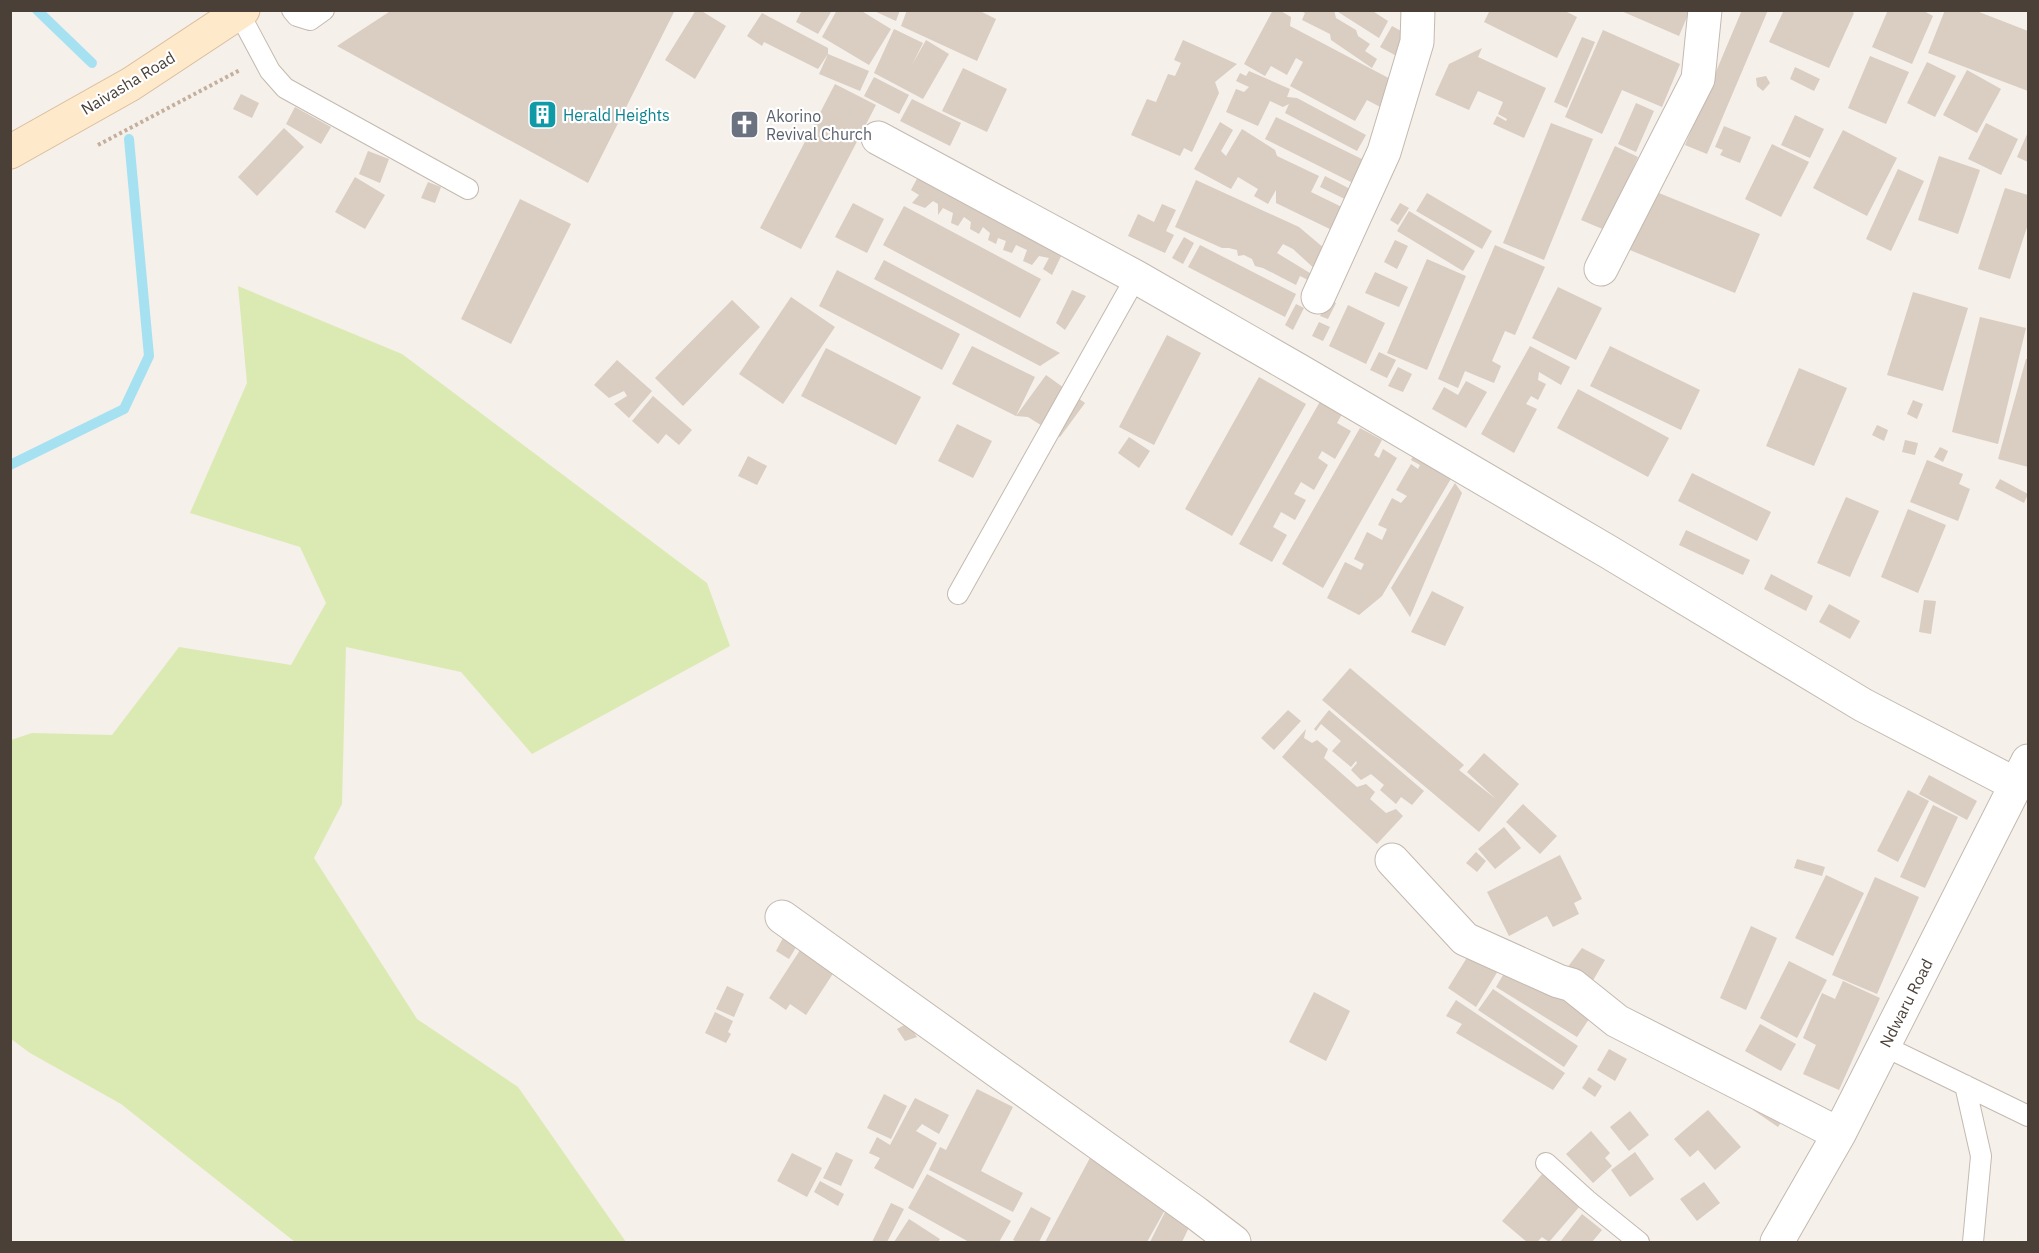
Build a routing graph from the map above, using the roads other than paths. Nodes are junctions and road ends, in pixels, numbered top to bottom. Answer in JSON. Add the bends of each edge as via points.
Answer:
{"nodes":[{"id":1,"x":292,"y":10,"type":"edge"},
{"id":2,"x":324,"y":10,"type":"edge"},
{"id":3,"x":1418,"y":10,"type":"edge"},
{"id":4,"x":1705,"y":10,"type":"edge"},
{"id":5,"x":241,"y":12,"type":"edge"},
{"id":6,"x":878,"y":138,"type":"dead end"},
{"id":7,"x":10,"y":152,"type":"edge"},
{"id":8,"x":468,"y":189,"type":"dead end"},
{"id":9,"x":1601,"y":269,"type":"dead end"},
{"id":10,"x":1136,"y":277,"type":"junction"},
{"id":11,"x":1318,"y":297,"type":"dead end"},
{"id":12,"x":958,"y":594,"type":"dead end"},
{"id":13,"x":2023,"y":773,"type":"edge"},
{"id":14,"x":1392,"y":860,"type":"dead end"},
{"id":15,"x":782,"y":917,"type":"dead end"},
{"id":16,"x":1884,"y":1046,"type":"junction"},
{"id":17,"x":1965,"y":1085,"type":"junction"},
{"id":18,"x":2028,"y":1116,"type":"edge"},
{"id":19,"x":1839,"y":1134,"type":"junction"},
{"id":20,"x":1546,"y":1164,"type":"dead end"},
{"id":21,"x":1234,"y":1242,"type":"edge"},
{"id":22,"x":1639,"y":1242,"type":"edge"},
{"id":23,"x":1777,"y":1242,"type":"edge"},
{"id":24,"x":1973,"y":1242,"type":"edge"}],
"edges":[{"from":1,"to":2,"type":"lane","via":[[310,20]]},
{"from":3,"to":11,"type":"street","via":[[1417,42],[1384,152]]},
{"from":4,"to":9,"type":"street","via":[[1698,79]]},
{"from":5,"to":7,"type":"main road","name":"Naivasha Road","via":[[130,84]]},
{"from":5,"to":8,"type":"lane","via":[[262,58],[285,88]]},
{"from":6,"to":10,"type":"street"},
{"from":10,"to":12,"type":"lane"},
{"from":10,"to":13,"type":"street","via":[[1863,705]]},
{"from":13,"to":16,"type":"street","name":"Ndwaru Road"},
{"from":14,"to":19,"type":"street","via":[[1465,939],[1572,985],[1617,1021]]},
{"from":15,"to":21,"type":"street"},
{"from":16,"to":17,"type":"lane"},
{"from":16,"to":19,"type":"street","name":"Ndwaru Road"},
{"from":17,"to":18,"type":"lane"},
{"from":17,"to":24,"type":"lane","via":[[1981,1156]]},
{"from":19,"to":23,"type":"street","name":"Ndwaru Road"},
{"from":20,"to":22,"type":"lane"}]}
